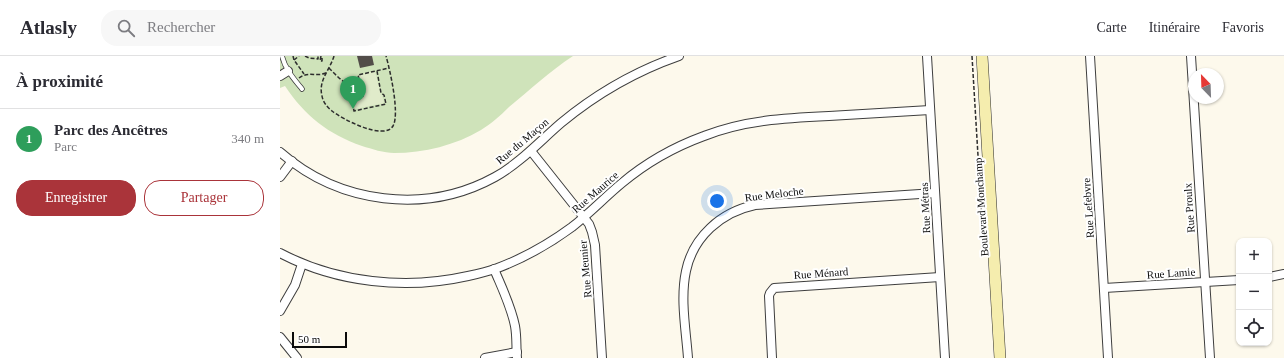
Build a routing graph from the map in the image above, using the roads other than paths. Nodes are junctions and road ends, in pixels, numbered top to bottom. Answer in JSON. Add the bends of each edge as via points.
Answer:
{"nodes":[{"id":1,"x":282,"y":56,"type":"edge"},
{"id":2,"x":679,"y":56,"type":"edge"},
{"id":3,"x":927,"y":56,"type":"edge"},
{"id":4,"x":982,"y":56,"type":"edge"},
{"id":5,"x":1090,"y":56,"type":"edge"},
{"id":6,"x":1190,"y":56,"type":"edge"},
{"id":7,"x":288,"y":71,"type":"junction"},
{"id":8,"x":280,"y":76,"type":"edge"},
{"id":9,"x":302,"y":90,"type":"dead end"},
{"id":10,"x":930,"y":110,"type":"junction"},
{"id":11,"x":531,"y":151,"type":"junction"},
{"id":12,"x":280,"y":152,"type":"edge"},
{"id":13,"x":292,"y":162,"type":"junction"},
{"id":14,"x":280,"y":177,"type":"edge"},
{"id":15,"x":935,"y":193,"type":"junction"},
{"id":16,"x":584,"y":216,"type":"junction"},
{"id":17,"x":280,"y":253,"type":"edge"},
{"id":18,"x":302,"y":264,"type":"junction"},
{"id":19,"x":494,"y":269,"type":"junction"},
{"id":20,"x":1284,"y":274,"type":"edge"},
{"id":21,"x":1272,"y":276,"type":"edge"},
{"id":22,"x":940,"y":277,"type":"junction"},
{"id":23,"x":1236,"y":280,"type":"edge"},
{"id":24,"x":1205,"y":282,"type":"junction"},
{"id":25,"x":1104,"y":288,"type":"junction"},
{"id":26,"x":280,"y":311,"type":"edge"},
{"id":27,"x":280,"y":337,"type":"edge"},
{"id":28,"x":517,"y":355,"type":"edge"},
{"id":29,"x":297,"y":358,"type":"edge"},
{"id":30,"x":485,"y":358,"type":"edge"},
{"id":31,"x":602,"y":358,"type":"edge"},
{"id":32,"x":688,"y":358,"type":"edge"},
{"id":33,"x":772,"y":358,"type":"edge"},
{"id":34,"x":945,"y":358,"type":"edge"},
{"id":35,"x":1000,"y":358,"type":"edge"},
{"id":36,"x":1108,"y":358,"type":"edge"},
{"id":37,"x":1210,"y":358,"type":"edge"}],
"edges":[{"from":1,"to":7,"type":"lane"},
{"from":2,"to":11,"type":"street","name":"Rue du Maçon","via":[[632,76],[600,94]]},
{"from":3,"to":10,"type":"street","name":"Rue Métras"},
{"from":4,"to":35,"type":"street","name":"Boulevard Monchamp"},
{"from":5,"to":25,"type":"street","name":"Rue Lefebvre"},
{"from":6,"to":24,"type":"street","name":"Rue Proulx"},
{"from":7,"to":8,"type":"street"},
{"from":7,"to":9,"type":"lane"},
{"from":10,"to":15,"type":"street","name":"Rue Métras"},
{"from":10,"to":16,"type":"street","name":"Rue Maurice","via":[[778,119],[742,124],[715,132],[671,150],[648,164]]},
{"from":11,"to":13,"type":"street","name":"Rue du Maçon","via":[[487,181],[447,195],[418,200],[357,194],[322,180]]},
{"from":11,"to":16,"type":"street","name":"Rue Meunier"},
{"from":12,"to":13,"type":"street","name":"Rue du Maçon"},
{"from":13,"to":14,"type":"street"},
{"from":15,"to":22,"type":"street","name":"Rue Métras"},
{"from":15,"to":32,"type":"street","name":"Rue Meloche","via":[[769,203],[745,207],[713,224],[691,254],[686,271],[684,290]]},
{"from":16,"to":19,"type":"street","name":"Rue Maurice","via":[[572,227],[534,251]]},
{"from":16,"to":31,"type":"street","name":"Rue Meunier","via":[[595,245]]},
{"from":17,"to":18,"type":"street","name":"Rue Maurice"},
{"from":18,"to":19,"type":"street","name":"Rue Maurice","via":[[361,279],[412,283],[449,280]]},
{"from":18,"to":26,"type":"street","via":[[293,289]]},
{"from":19,"to":28,"type":"street","via":[[513,319]]},
{"from":20,"to":21,"type":"street"},
{"from":22,"to":33,"type":"street","name":"Rue Ménard","via":[[774,288],[769,296]]},
{"from":22,"to":34,"type":"street","name":"Rue Métras"},
{"from":23,"to":24,"type":"street","name":"Rue Lamie"},
{"from":24,"to":25,"type":"street","name":"Rue Lamie"},
{"from":24,"to":37,"type":"street","name":"Rue Proulx"},
{"from":25,"to":36,"type":"street","name":"Rue Lefebvre"},
{"from":27,"to":29,"type":"street"},
{"from":28,"to":30,"type":"street"}]}
